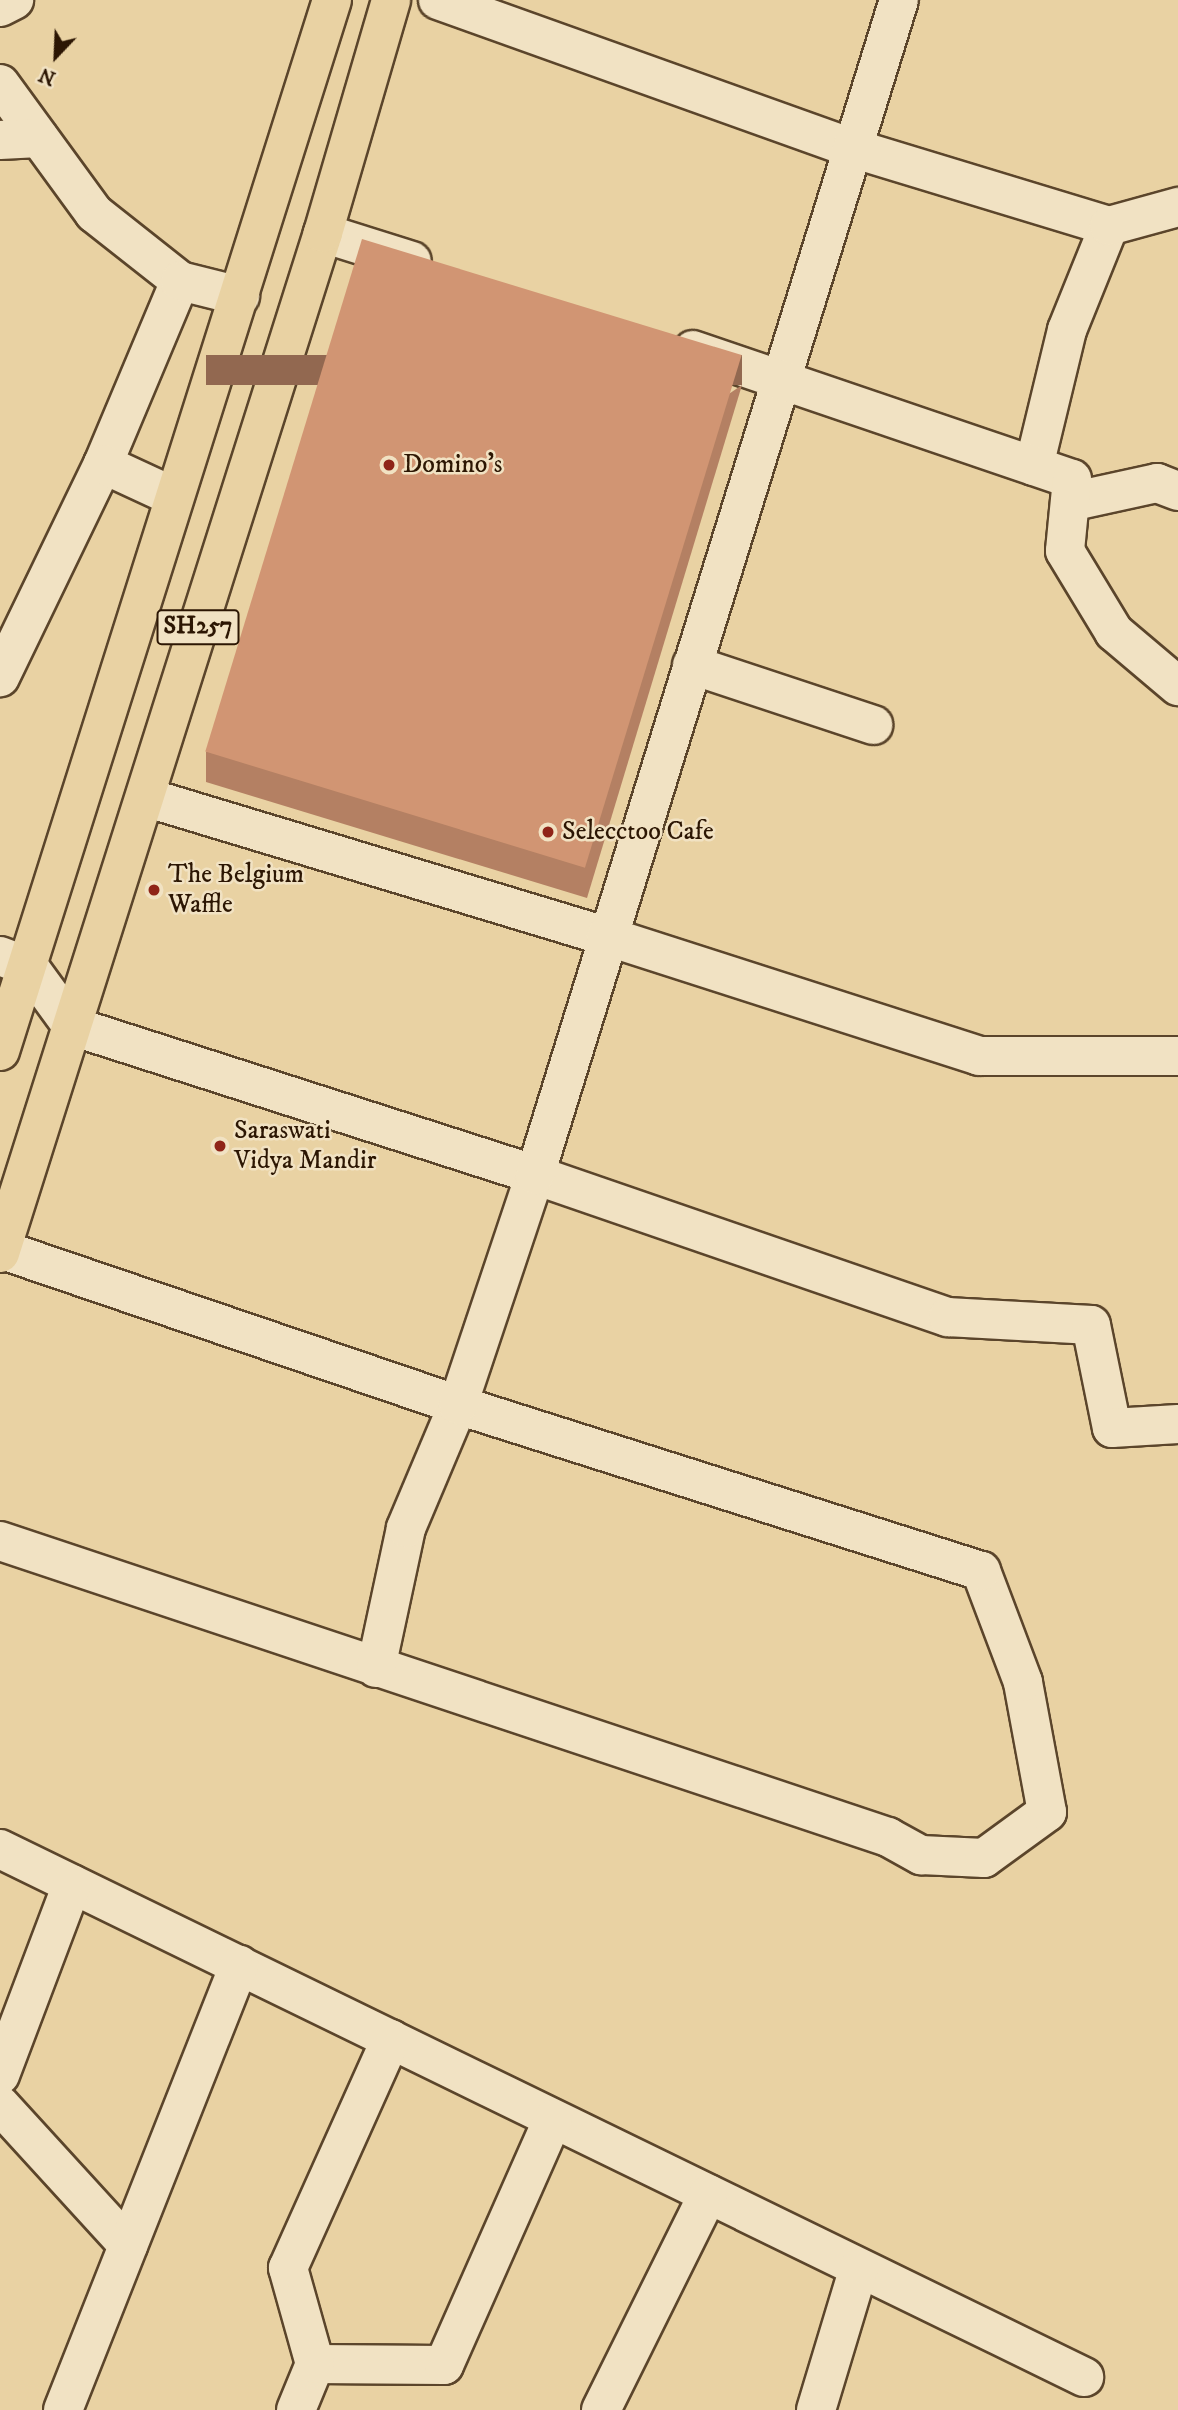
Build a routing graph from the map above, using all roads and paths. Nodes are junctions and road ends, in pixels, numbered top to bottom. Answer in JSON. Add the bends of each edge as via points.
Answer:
{"nodes":[{"id":1,"x":14,"y":0,"type":"edge"},
{"id":2,"x":332,"y":0,"type":"edge"},
{"id":3,"x":391,"y":0,"type":"edge"},
{"id":4,"x":438,"y":0,"type":"edge"},
{"id":5,"x":899,"y":0,"type":"edge"},
{"id":6,"x":0,"y":7,"type":"edge"},
{"id":7,"x":0,"y":84,"type":"edge"},
{"id":8,"x":39,"y":138,"type":"junction"},
{"id":9,"x":0,"y":140,"type":"edge"},
{"id":10,"x":852,"y":148,"type":"junction"},
{"id":11,"x":1178,"y":207,"type":"edge"},
{"id":12,"x":1109,"y":226,"type":"junction"},
{"id":13,"x":323,"y":233,"type":"junction"},
{"id":14,"x":442,"y":271,"type":"edge"},
{"id":15,"x":180,"y":281,"type":"junction"},
{"id":16,"x":240,"y":296,"type":"junction"},
{"id":17,"x":665,"y":341,"type":"edge"},
{"id":18,"x":783,"y":378,"type":"junction"},
{"id":19,"x":103,"y":464,"type":"junction"},
{"id":20,"x":1034,"y":466,"type":"junction"},
{"id":21,"x":1178,"y":491,"type":"edge"},
{"id":22,"x":174,"y":497,"type":"junction"},
{"id":23,"x":1070,"y":502,"type":"junction"},
{"id":24,"x":692,"y":665,"type":"junction"},
{"id":25,"x":0,"y":677,"type":"edge"},
{"id":26,"x":1178,"y":686,"type":"edge"},
{"id":27,"x":873,"y":725,"type":"dead end"},
{"id":28,"x":145,"y":797,"type":"junction"},
{"id":29,"x":606,"y":936,"type":"junction"},
{"id":30,"x":15,"y":962,"type":"edge"},
{"id":31,"x":72,"y":1026,"type":"junction"},
{"id":32,"x":0,"y":1051,"type":"edge"},
{"id":33,"x":1178,"y":1056,"type":"edge"},
{"id":34,"x":535,"y":1175,"type":"junction"},
{"id":35,"x":1,"y":1251,"type":"edge"},
{"id":36,"x":458,"y":1405,"type":"junction"},
{"id":37,"x":1178,"y":1424,"type":"edge"},
{"id":38,"x":0,"y":1541,"type":"edge"},
{"id":39,"x":376,"y":1668,"type":"junction"},
{"id":40,"x":0,"y":1849,"type":"edge"},
{"id":41,"x":72,"y":1884,"type":"junction"},
{"id":42,"x":239,"y":1965,"type":"junction"},
{"id":43,"x":391,"y":2039,"type":"junction"},
{"id":44,"x":0,"y":2075,"type":"edge"},
{"id":45,"x":0,"y":2105,"type":"edge"},
{"id":46,"x":553,"y":2119,"type":"junction"},
{"id":47,"x":708,"y":2194,"type":"junction"},
{"id":48,"x":128,"y":2245,"type":"junction"},
{"id":49,"x":859,"y":2268,"type":"junction"},
{"id":50,"x":316,"y":2364,"type":"junction"},
{"id":51,"x":1084,"y":2377,"type":"dead end"},
{"id":52,"x":62,"y":2410,"type":"edge"},
{"id":53,"x":296,"y":2410,"type":"edge"},
{"id":54,"x":601,"y":2410,"type":"edge"},
{"id":55,"x":816,"y":2410,"type":"edge"}],
"edges":[{"from":1,"to":6,"type":"street"},
{"from":2,"to":16,"type":"main road","number":"SH257"},
{"from":3,"to":13,"type":"main road","number":"SH257"},
{"from":4,"to":10,"type":"street"},
{"from":5,"to":10,"type":"street"},
{"from":7,"to":8,"type":"street"},
{"from":8,"to":9,"type":"street"},
{"from":8,"to":15,"type":"street","via":[[94,213]]},
{"from":10,"to":12,"type":"street"},
{"from":10,"to":18,"type":"street"},
{"from":11,"to":12,"type":"street"},
{"from":12,"to":20,"type":"street","via":[[1067,330]]},
{"from":13,"to":14,"type":"street"},
{"from":13,"to":28,"type":"main road","number":"SH257"},
{"from":15,"to":16,"type":"street"},
{"from":15,"to":19,"type":"street"},
{"from":16,"to":22,"type":"main road","number":"SH257"},
{"from":17,"to":18,"type":"street"},
{"from":18,"to":20,"type":"street"},
{"from":18,"to":24,"type":"street"},
{"from":19,"to":22,"type":"street"},
{"from":19,"to":25,"type":"street"},
{"from":20,"to":23,"type":"street","via":[[1072,479]]},
{"from":21,"to":23,"type":"street","via":[[1157,483]]},
{"from":22,"to":30,"type":"main road","number":"SH257"},
{"from":23,"to":26,"type":"street","via":[[1065,551],[1114,632]]},
{"from":24,"to":27,"type":"street"},
{"from":24,"to":29,"type":"street"},
{"from":28,"to":29,"type":"street"},
{"from":28,"to":31,"type":"main road","number":"SH257"},
{"from":29,"to":33,"type":"street","via":[[979,1056]]},
{"from":29,"to":34,"type":"street"},
{"from":30,"to":31,"type":"street"},
{"from":30,"to":32,"type":"main road","number":"SH257"},
{"from":31,"to":34,"type":"street"},
{"from":31,"to":35,"type":"main road","number":"SH257"},
{"from":34,"to":36,"type":"street"},
{"from":34,"to":37,"type":"street","via":[[948,1317],[1091,1325],[1112,1428]]},
{"from":35,"to":36,"type":"street"},
{"from":36,"to":39,"type":"street","via":[[406,1528]]},
{"from":36,"to":39,"type":"street","via":[[981,1572],[1023,1682],[1047,1812],[984,1858],[921,1855],[888,1837]]},
{"from":38,"to":39,"type":"street"},
{"from":40,"to":41,"type":"street"},
{"from":41,"to":42,"type":"street"},
{"from":41,"to":44,"type":"street"},
{"from":42,"to":43,"type":"street"},
{"from":42,"to":48,"type":"street"},
{"from":43,"to":46,"type":"street"},
{"from":43,"to":50,"type":"street","via":[[288,2268]]},
{"from":45,"to":48,"type":"street"},
{"from":46,"to":47,"type":"street"},
{"from":46,"to":50,"type":"street","via":[[444,2365]]},
{"from":47,"to":49,"type":"street"},
{"from":47,"to":54,"type":"street"},
{"from":48,"to":52,"type":"street"},
{"from":49,"to":51,"type":"street"},
{"from":49,"to":55,"type":"street"},
{"from":50,"to":53,"type":"street"}]}
